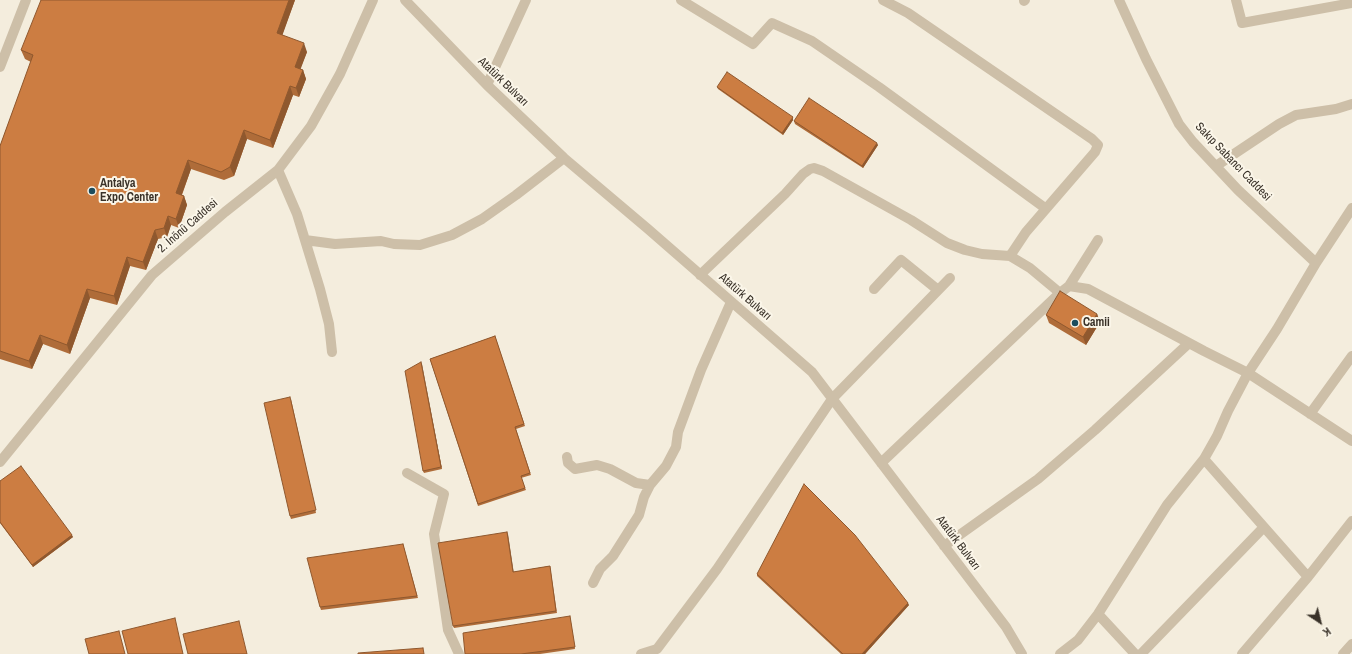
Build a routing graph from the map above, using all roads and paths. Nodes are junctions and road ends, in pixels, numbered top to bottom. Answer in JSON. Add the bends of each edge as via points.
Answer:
{"nodes":[{"id":1,"x":26,"y":0,"type":"edge"},
{"id":2,"x":373,"y":0,"type":"edge"},
{"id":3,"x":405,"y":0,"type":"edge"},
{"id":4,"x":526,"y":0,"type":"edge"},
{"id":5,"x":680,"y":0,"type":"edge"},
{"id":6,"x":883,"y":0,"type":"edge"},
{"id":7,"x":1119,"y":0,"type":"edge"},
{"id":8,"x":1236,"y":0,"type":"edge"},
{"id":9,"x":1352,"y":3,"type":"edge"},
{"id":10,"x":0,"y":67,"type":"edge"},
{"id":11,"x":487,"y":85,"type":"junction"},
{"id":12,"x":1352,"y":104,"type":"edge"},
{"id":13,"x":564,"y":158,"type":"junction"},
{"id":14,"x":1216,"y":166,"type":"junction"},
{"id":15,"x":278,"y":170,"type":"junction"},
{"id":16,"x":1045,"y":208,"type":"junction"},
{"id":17,"x":1352,"y":208,"type":"edge"},
{"id":18,"x":304,"y":240,"type":"junction"},
{"id":19,"x":1098,"y":240,"type":"dead end"},
{"id":20,"x":1010,"y":256,"type":"junction"},
{"id":21,"x":1316,"y":263,"type":"junction"},
{"id":22,"x":700,"y":275,"type":"junction"},
{"id":23,"x":950,"y":278,"type":"dead end"},
{"id":24,"x":1069,"y":286,"type":"junction"},
{"id":25,"x":874,"y":289,"type":"dead end"},
{"id":26,"x":938,"y":290,"type":"junction"},
{"id":27,"x":1060,"y":293,"type":"junction"},
{"id":28,"x":731,"y":302,"type":"junction"},
{"id":29,"x":1189,"y":343,"type":"junction"},
{"id":30,"x":332,"y":352,"type":"dead end"},
{"id":31,"x":1352,"y":356,"type":"edge"},
{"id":32,"x":1248,"y":373,"type":"junction"},
{"id":33,"x":832,"y":399,"type":"junction"},
{"id":34,"x":1310,"y":414,"type":"junction"},
{"id":35,"x":1352,"y":441,"type":"edge"},
{"id":36,"x":567,"y":457,"type":"dead end"},
{"id":37,"x":1204,"y":459,"type":"junction"},
{"id":38,"x":0,"y":462,"type":"edge"},
{"id":39,"x":881,"y":463,"type":"junction"},
{"id":40,"x":407,"y":473,"type":"dead end"},
{"id":41,"x":650,"y":485,"type":"junction"},
{"id":42,"x":1352,"y":521,"type":"edge"},
{"id":43,"x":1264,"y":527,"type":"junction"},
{"id":44,"x":944,"y":546,"type":"junction"},
{"id":45,"x":1308,"y":577,"type":"junction"},
{"id":46,"x":593,"y":583,"type":"dead end"},
{"id":47,"x":1098,"y":614,"type":"junction"},
{"id":48,"x":1352,"y":644,"type":"edge"},
{"id":49,"x":459,"y":654,"type":"edge"},
{"id":50,"x":641,"y":654,"type":"edge"},
{"id":51,"x":1022,"y":654,"type":"edge"},
{"id":52,"x":1060,"y":654,"type":"edge"},
{"id":53,"x":1135,"y":654,"type":"edge"},
{"id":54,"x":1142,"y":654,"type":"edge"},
{"id":55,"x":1242,"y":654,"type":"edge"},
{"id":56,"x":1343,"y":654,"type":"edge"}],
"edges":[{"from":1,"to":10,"type":"street"},
{"from":2,"to":15,"type":"street","name":"2. İnönü Caddesi","via":[[340,74],[311,126]]},
{"from":3,"to":11,"type":"street","name":"Atatürk Bulvarı"},
{"from":4,"to":11,"type":"street"},
{"from":5,"to":16,"type":"street","via":[[753,44],[772,23],[812,40]]},
{"from":6,"to":16,"type":"street","via":[[908,13],[1092,138],[1098,145],[1095,152]]},
{"from":7,"to":14,"type":"street","name":"Sakıp Sabancı Caddesi","via":[[1179,124]]},
{"from":8,"to":9,"type":"street","via":[[1242,23]]},
{"from":11,"to":13,"type":"street","name":"Atatürk Bulvarı"},
{"from":12,"to":14,"type":"street","via":[[1296,115]]},
{"from":13,"to":18,"type":"street","via":[[482,219],[452,235],[420,245],[382,241],[335,244]]},
{"from":13,"to":22,"type":"street","name":"Atatürk Bulvarı"},
{"from":14,"to":21,"type":"street","name":"Sakıp Sabancı Caddesi"},
{"from":15,"to":18,"type":"street","via":[[297,214]]},
{"from":15,"to":38,"type":"street","name":"2. İnönü Caddesi","via":[[152,275]]},
{"from":16,"to":20,"type":"street"},
{"from":17,"to":21,"type":"street"},
{"from":18,"to":30,"type":"street","via":[[320,289]]},
{"from":19,"to":24,"type":"street"},
{"from":20,"to":22,"type":"street","via":[[982,254],[947,243],[911,220],[814,168],[803,174],[786,194]]},
{"from":20,"to":27,"type":"street","via":[[1030,268]]},
{"from":21,"to":32,"type":"street"},
{"from":22,"to":28,"type":"street","name":"Atatürk Bulvarı"},
{"from":23,"to":26,"type":"street"},
{"from":24,"to":27,"type":"street"},
{"from":24,"to":29,"type":"street","via":[[1088,289]]},
{"from":25,"to":26,"type":"street","via":[[901,260]]},
{"from":26,"to":33,"type":"street"},
{"from":27,"to":39,"type":"street"},
{"from":28,"to":33,"type":"street","name":"Atatürk Bulvarı","via":[[812,372]]},
{"from":28,"to":41,"type":"street","via":[[701,370],[678,432],[676,447],[666,466]]},
{"from":29,"to":32,"type":"street"},
{"from":29,"to":44,"type":"street","via":[[1038,479]]},
{"from":31,"to":34,"type":"street"},
{"from":32,"to":34,"type":"street"},
{"from":32,"to":37,"type":"street"},
{"from":33,"to":39,"type":"street","name":"Atatürk Bulvarı"},
{"from":33,"to":50,"type":"street","via":[[721,563],[662,643],[657,649]]},
{"from":34,"to":35,"type":"street"},
{"from":36,"to":41,"type":"street","via":[[568,463],[575,469],[597,465],[636,483]]},
{"from":37,"to":43,"type":"street"},
{"from":37,"to":47,"type":"street","via":[[1167,506]]},
{"from":39,"to":44,"type":"street","name":"Atatürk Bulvarı"},
{"from":40,"to":49,"type":"street","via":[[444,494],[434,534],[448,630]]},
{"from":41,"to":46,"type":"street","via":[[639,515],[613,556],[600,569]]},
{"from":42,"to":45,"type":"street"},
{"from":43,"to":45,"type":"street"},
{"from":43,"to":54,"type":"street"},
{"from":44,"to":51,"type":"street","name":"Atatürk Bulvarı","via":[[1006,627]]},
{"from":45,"to":55,"type":"street"},
{"from":47,"to":52,"type":"street","via":[[1078,640]]},
{"from":47,"to":53,"type":"street"},
{"from":48,"to":56,"type":"street"}]}
